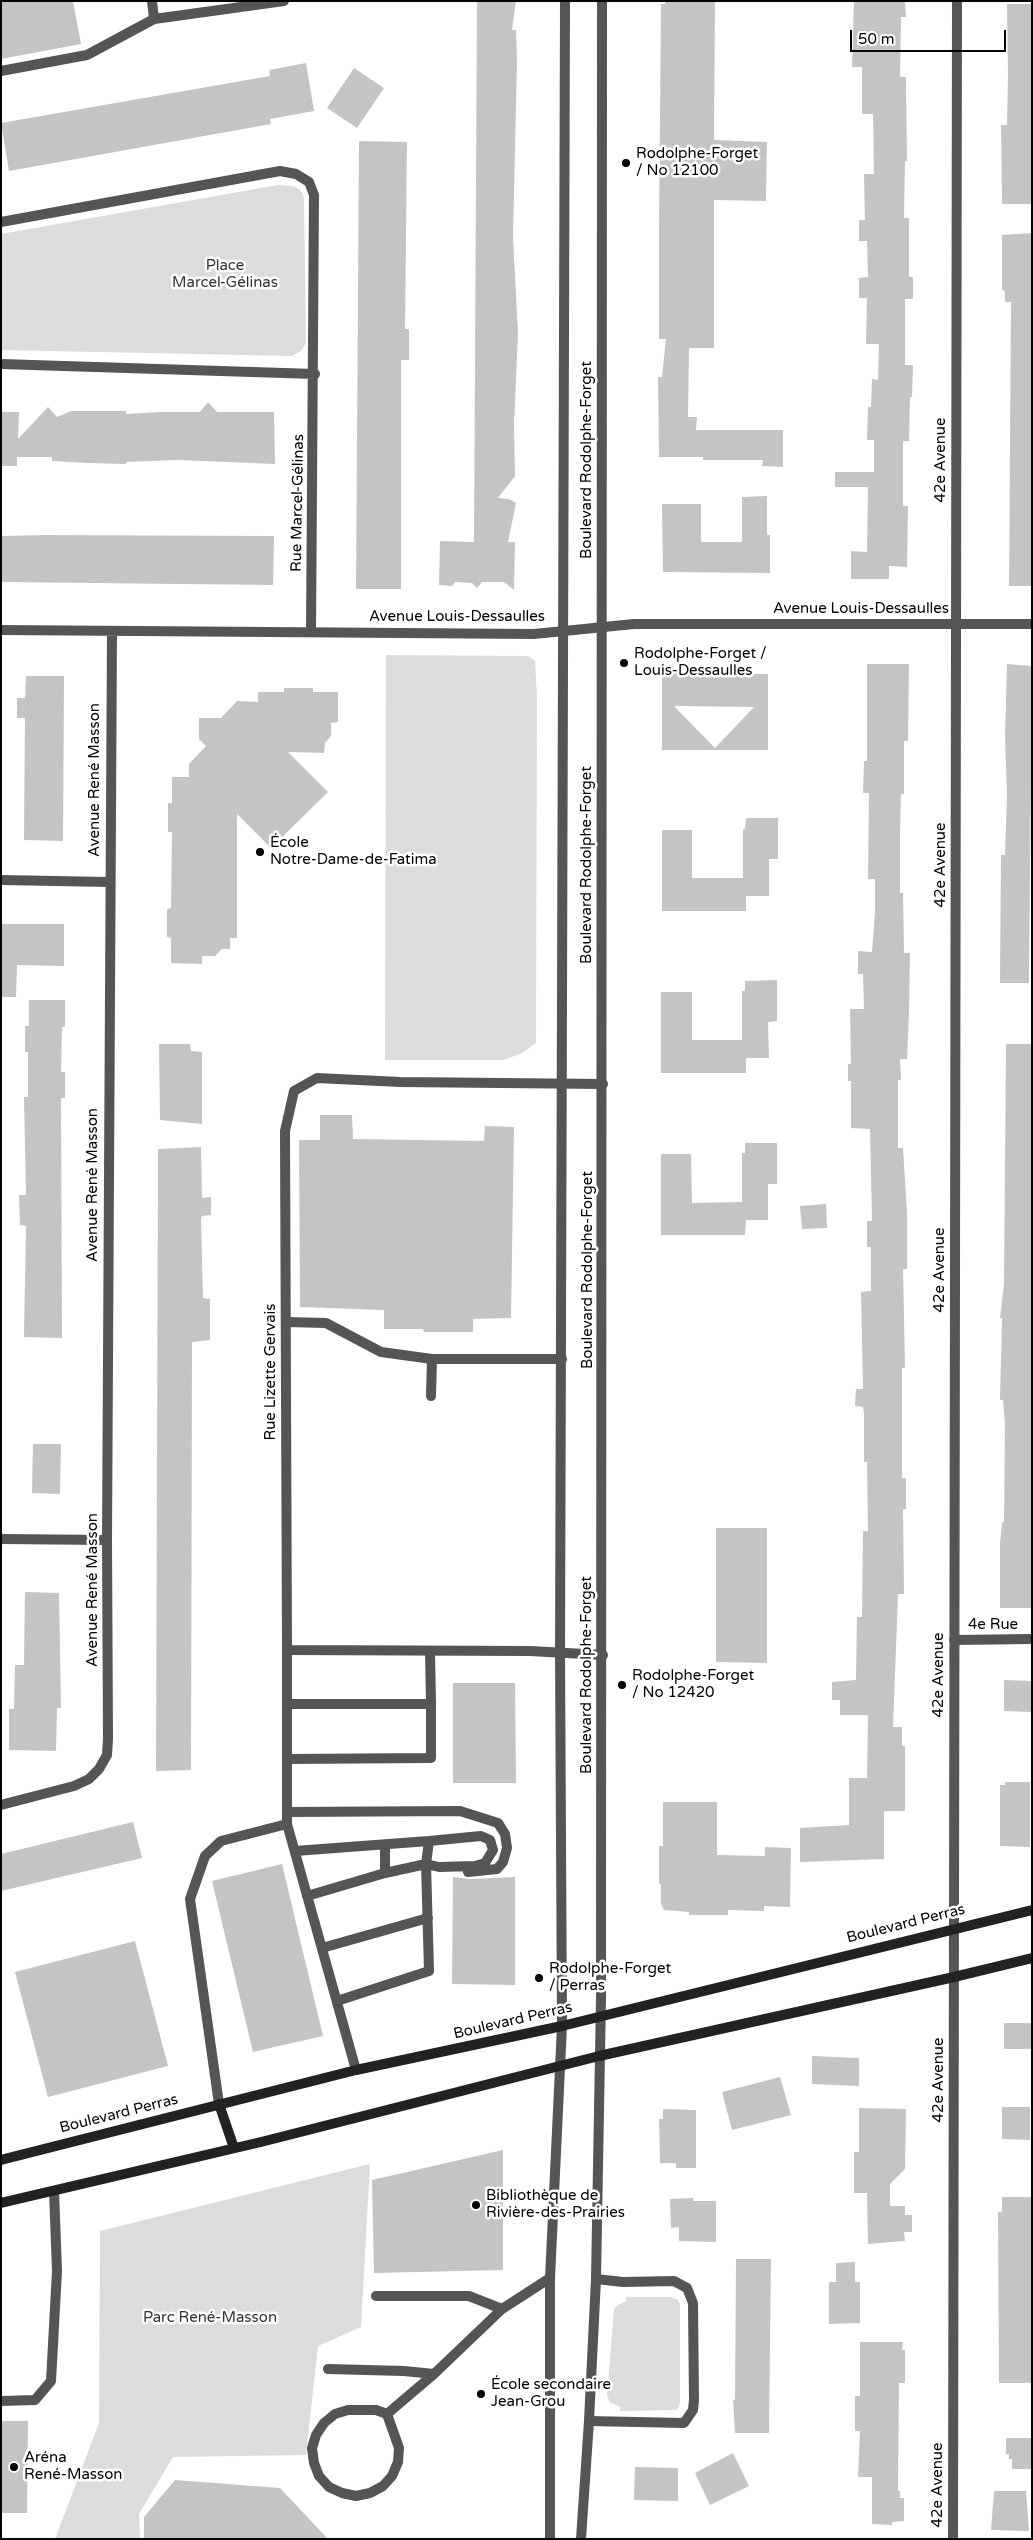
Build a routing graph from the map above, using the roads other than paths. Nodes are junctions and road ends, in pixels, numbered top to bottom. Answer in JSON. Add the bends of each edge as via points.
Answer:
{"nodes":[{"id":1,"x":152,"y":1,"type":"edge"},
{"id":2,"x":284,"y":1,"type":"edge"},
{"id":3,"x":564,"y":1,"type":"edge"},
{"id":4,"x":602,"y":1,"type":"edge"},
{"id":5,"x":957,"y":1,"type":"edge"},
{"id":6,"x":154,"y":19,"type":"junction"},
{"id":7,"x":1,"y":71,"type":"edge"},
{"id":8,"x":1,"y":222,"type":"edge"},
{"id":9,"x":1,"y":364,"type":"edge"},
{"id":10,"x":315,"y":374,"type":"junction"},
{"id":11,"x":956,"y":624,"type":"junction"},
{"id":12,"x":1032,"y":624,"type":"edge"},
{"id":13,"x":602,"y":627,"type":"junction"},
{"id":14,"x":1,"y":630,"type":"edge"},
{"id":15,"x":112,"y":631,"type":"junction"},
{"id":16,"x":564,"y":631,"type":"junction"},
{"id":17,"x":311,"y":632,"type":"junction"},
{"id":18,"x":1,"y":880,"type":"edge"},
{"id":19,"x":109,"y":882,"type":"junction"},
{"id":20,"x":563,"y":1084,"type":"junction"},
{"id":21,"x":603,"y":1084,"type":"junction"},
{"id":22,"x":286,"y":1322,"type":"junction"},
{"id":23,"x":432,"y":1359,"type":"junction"},
{"id":24,"x":562,"y":1359,"type":"junction"},
{"id":25,"x":431,"y":1396,"type":"dead end"},
{"id":26,"x":1,"y":1539,"type":"edge"},
{"id":27,"x":107,"y":1540,"type":"junction"},
{"id":28,"x":1032,"y":1639,"type":"edge"},
{"id":29,"x":954,"y":1640,"type":"junction"},
{"id":30,"x":288,"y":1650,"type":"junction"},
{"id":31,"x":430,"y":1651,"type":"junction"},
{"id":32,"x":560,"y":1653,"type":"junction"},
{"id":33,"x":603,"y":1655,"type":"junction"},
{"id":34,"x":287,"y":1704,"type":"junction"},
{"id":35,"x":431,"y":1704,"type":"junction"},
{"id":36,"x":287,"y":1759,"type":"junction"},
{"id":37,"x":1,"y":1804,"type":"edge"},
{"id":38,"x":287,"y":1812,"type":"junction"},
{"id":39,"x":287,"y":1824,"type":"junction"},
{"id":40,"x":429,"y":1841,"type":"junction"},
{"id":41,"x":385,"y":1846,"type":"junction"},
{"id":42,"x":295,"y":1851,"type":"junction"},
{"id":43,"x":426,"y":1864,"type":"junction"},
{"id":44,"x":439,"y":1867,"type":"junction"},
{"id":45,"x":385,"y":1873,"type":"junction"},
{"id":46,"x":307,"y":1896,"type":"junction"},
{"id":47,"x":1032,"y":1910,"type":"edge"},
{"id":48,"x":428,"y":1918,"type":"junction"},
{"id":49,"x":955,"y":1928,"type":"junction"},
{"id":50,"x":322,"y":1948,"type":"junction"},
{"id":51,"x":1032,"y":1958,"type":"edge"},
{"id":52,"x":954,"y":1977,"type":"junction"},
{"id":53,"x":337,"y":2001,"type":"junction"},
{"id":54,"x":601,"y":2016,"type":"junction"},
{"id":55,"x":562,"y":2026,"type":"junction"},
{"id":56,"x":599,"y":2056,"type":"junction"},
{"id":57,"x":560,"y":2066,"type":"junction"},
{"id":58,"x":356,"y":2070,"type":"junction"},
{"id":59,"x":219,"y":2104,"type":"junction"},
{"id":60,"x":234,"y":2148,"type":"junction"},
{"id":61,"x":1,"y":2160,"type":"edge"},
{"id":62,"x":54,"y":2191,"type":"junction"},
{"id":63,"x":1,"y":2203,"type":"edge"},
{"id":64,"x":550,"y":2278,"type":"junction"},
{"id":65,"x":596,"y":2279,"type":"junction"},
{"id":66,"x":376,"y":2296,"type":"dead end"},
{"id":67,"x":502,"y":2309,"type":"junction"},
{"id":68,"x":328,"y":2369,"type":"dead end"},
{"id":69,"x":434,"y":2374,"type":"junction"},
{"id":70,"x":1,"y":2401,"type":"edge"},
{"id":71,"x":388,"y":2414,"type":"junction"},
{"id":72,"x":589,"y":2421,"type":"junction"},
{"id":73,"x":550,"y":2539,"type":"edge"},
{"id":74,"x":581,"y":2539,"type":"edge"},
{"id":75,"x":953,"y":2539,"type":"edge"}],
"edges":[{"from":1,"to":6,"type":"street"},
{"from":2,"to":6,"type":"street"},
{"from":3,"to":16,"type":"street","name":"Boulevard Rodolphe-Forget"},
{"from":4,"to":13,"type":"street","name":"Boulevard Rodolphe-Forget"},
{"from":5,"to":11,"type":"street","name":"42e Avenue"},
{"from":6,"to":7,"type":"street","via":[[87,55]]},
{"from":8,"to":10,"type":"street","via":[[280,171],[296,174],[309,182],[314,195]]},
{"from":9,"to":10,"type":"street"},
{"from":10,"to":17,"type":"street","name":"Rue Marcel-Gélinas"},
{"from":11,"to":12,"type":"street","name":"Avenue Louis-Dessaulles"},
{"from":11,"to":13,"type":"street","name":"Avenue Louis-Dessaulles","via":[[634,624]]},
{"from":11,"to":29,"type":"street","name":"42e Avenue"},
{"from":13,"to":16,"type":"street","name":"Avenue Louis-Dessaulles"},
{"from":13,"to":21,"type":"street","name":"Boulevard Rodolphe-Forget"},
{"from":14,"to":15,"type":"street","name":"Avenue Louis-Dessaulles"},
{"from":15,"to":17,"type":"street","name":"Avenue Louis-Dessaulles"},
{"from":15,"to":19,"type":"street","name":"Avenue René Masson"},
{"from":16,"to":17,"type":"street","name":"Avenue Louis-Dessaulles","via":[[534,634]]},
{"from":16,"to":20,"type":"street","name":"Boulevard Rodolphe-Forget"},
{"from":18,"to":19,"type":"street"},
{"from":19,"to":27,"type":"street","name":"Avenue René Masson"},
{"from":20,"to":21,"type":"street","name":"Rue Lizette Gervais"},
{"from":20,"to":22,"type":"street","name":"Rue Lizette Gervais","via":[[317,1078],[294,1091],[285,1131]]},
{"from":20,"to":24,"type":"street","name":"Boulevard Rodolphe-Forget"},
{"from":21,"to":33,"type":"street","name":"Boulevard Rodolphe-Forget"},
{"from":22,"to":23,"type":"street","via":[[326,1323],[381,1352]]},
{"from":22,"to":30,"type":"street","name":"Rue Lizette Gervais"},
{"from":23,"to":24,"type":"street"},
{"from":23,"to":25,"type":"street"},
{"from":24,"to":32,"type":"street","name":"Boulevard Rodolphe-Forget"},
{"from":26,"to":27,"type":"street"},
{"from":27,"to":37,"type":"street","name":"Avenue René Masson","via":[[107,1755],[100,1769],[74,1786]]},
{"from":28,"to":29,"type":"street","name":"4e Rue"},
{"from":29,"to":49,"type":"street","name":"42e Avenue"},
{"from":30,"to":31,"type":"street"},
{"from":30,"to":34,"type":"street","name":"Rue Lizette Gervais"},
{"from":31,"to":32,"type":"street"},
{"from":31,"to":35,"type":"street"},
{"from":32,"to":33,"type":"street"},
{"from":32,"to":55,"type":"street","name":"Boulevard Rodolphe-Forget"},
{"from":33,"to":54,"type":"street","name":"Boulevard Rodolphe-Forget"},
{"from":34,"to":35,"type":"street"},
{"from":34,"to":36,"type":"street","name":"Rue Lizette Gervais"},
{"from":35,"to":36,"type":"street","via":[[431,1758]]},
{"from":36,"to":38,"type":"street","name":"Rue Lizette Gervais"},
{"from":38,"to":39,"type":"street","name":"Rue Lizette Gervais"},
{"from":38,"to":44,"type":"street","via":[[460,1811],[498,1823],[505,1834],[507,1848],[497,1869],[447,1873]]},
{"from":39,"to":42,"type":"street","name":"Rue Lizette Gervais"},
{"from":39,"to":59,"type":"street","via":[[221,1841],[205,1856],[190,1899]]},
{"from":40,"to":41,"type":"street"},
{"from":40,"to":43,"type":"street"},
{"from":40,"to":44,"type":"street","via":[[481,1836],[490,1840],[493,1850],[485,1864]]},
{"from":41,"to":42,"type":"street"},
{"from":41,"to":45,"type":"street"},
{"from":42,"to":46,"type":"street","name":"Rue Lizette Gervais"},
{"from":43,"to":44,"type":"street"},
{"from":43,"to":45,"type":"street"},
{"from":43,"to":48,"type":"street"},
{"from":45,"to":46,"type":"street"},
{"from":46,"to":50,"type":"street","name":"Rue Lizette Gervais"},
{"from":47,"to":49,"type":"main road","name":"Boulevard Perras"},
{"from":48,"to":50,"type":"street"},
{"from":48,"to":53,"type":"street","via":[[429,1971]]},
{"from":49,"to":52,"type":"street","name":"42e Avenue"},
{"from":49,"to":54,"type":"main road","name":"Boulevard Perras"},
{"from":50,"to":53,"type":"street","name":"Rue Lizette Gervais"},
{"from":51,"to":52,"type":"main road"},
{"from":52,"to":56,"type":"main road"},
{"from":52,"to":75,"type":"street","name":"42e Avenue"},
{"from":53,"to":58,"type":"street","name":"Rue Lizette Gervais"},
{"from":54,"to":55,"type":"main road","name":"Boulevard Perras"},
{"from":54,"to":56,"type":"street","name":"Boulevard Rodolphe-Forget"},
{"from":55,"to":57,"type":"street","name":"Boulevard Rodolphe-Forget"},
{"from":55,"to":58,"type":"main road","name":"Boulevard Perras"},
{"from":56,"to":57,"type":"main road"},
{"from":56,"to":65,"type":"street","name":"Boulevard Rodolphe-Forget"},
{"from":57,"to":60,"type":"main road"},
{"from":57,"to":64,"type":"street","name":"Boulevard Rodolphe-Forget"},
{"from":58,"to":59,"type":"main road","name":"Boulevard Perras"},
{"from":59,"to":60,"type":"main road"},
{"from":59,"to":61,"type":"main road","name":"Boulevard Perras"},
{"from":60,"to":62,"type":"main road"},
{"from":62,"to":63,"type":"main road"},
{"from":62,"to":70,"type":"street","via":[[57,2271],[51,2381],[35,2400]]},
{"from":64,"to":67,"type":"street"},
{"from":64,"to":73,"type":"street","name":"Boulevard Rodolphe-Forget"},
{"from":65,"to":72,"type":"street","name":"Boulevard Rodolphe-Forget"},
{"from":65,"to":72,"type":"street","via":[[674,2281],[687,2288],[693,2302],[694,2400],[693,2410],[684,2423]]},
{"from":66,"to":67,"type":"street","via":[[470,2296]]},
{"from":67,"to":69,"type":"street"},
{"from":68,"to":69,"type":"street"},
{"from":69,"to":71,"type":"street"},
{"from":71,"to":71,"type":"street","via":[[376,2410],[348,2410],[335,2414],[324,2423],[312,2448],[319,2476],[329,2487],[356,2496],[383,2486],[392,2476],[399,2448]]},
{"from":72,"to":74,"type":"street","name":"Boulevard Rodolphe-Forget"}]}
